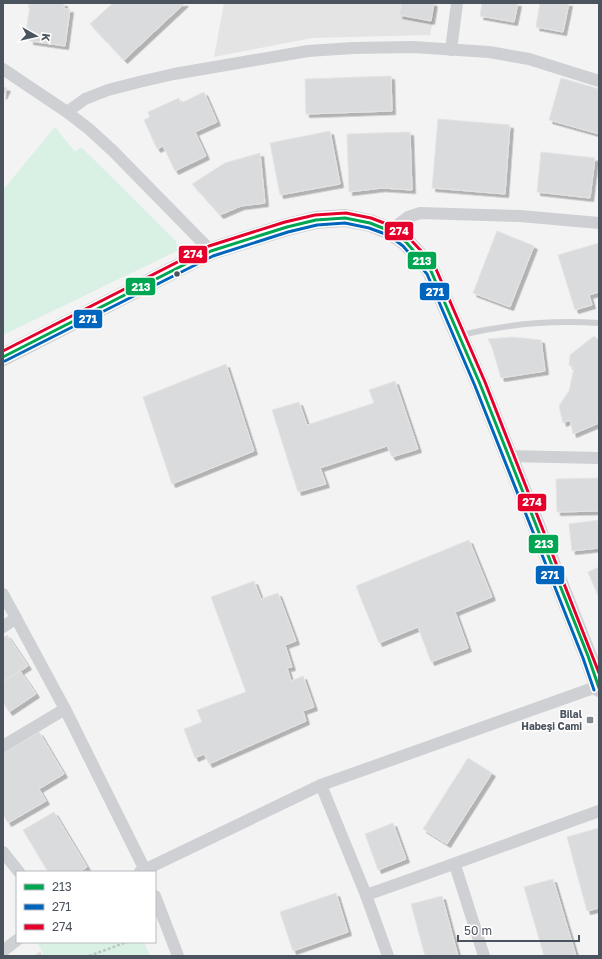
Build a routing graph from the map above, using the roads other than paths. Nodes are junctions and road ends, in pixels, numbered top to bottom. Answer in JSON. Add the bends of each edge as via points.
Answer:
{"nodes":[{"id":1,"x":457,"y":3,"type":"edge"},
{"id":2,"x":451,"y":50,"type":"junction"},
{"id":3,"x":3,"y":69,"type":"edge"},
{"id":4,"x":599,"y":81,"type":"edge"},
{"id":5,"x":67,"y":112,"type":"junction"},
{"id":6,"x":599,"y":223,"type":"edge"},
{"id":7,"x":390,"y":231,"type":"junction"},
{"id":8,"x":211,"y":251,"type":"junction"},
{"id":9,"x":599,"y":323,"type":"edge"},
{"id":10,"x":458,"y":335,"type":"junction"},
{"id":11,"x":3,"y":358,"type":"edge"},
{"id":12,"x":508,"y":456,"type":"junction"},
{"id":13,"x":599,"y":458,"type":"edge"},
{"id":14,"x":3,"y":594,"type":"edge"},
{"id":15,"x":16,"y":618,"type":"junction"},
{"id":16,"x":3,"y":627,"type":"edge"},
{"id":17,"x":599,"y":687,"type":"edge"},
{"id":18,"x":64,"y":709,"type":"junction"},
{"id":19,"x":3,"y":746,"type":"edge"},
{"id":20,"x":321,"y":785,"type":"junction"},
{"id":21,"x":599,"y":811,"type":"edge"},
{"id":22,"x":3,"y":852,"type":"edge"},
{"id":23,"x":455,"y":864,"type":"junction"},
{"id":24,"x":18,"y":871,"type":"edge"},
{"id":25,"x":144,"y":871,"type":"edge"},
{"id":26,"x":366,"y":895,"type":"junction"},
{"id":27,"x":156,"y":899,"type":"edge"},
{"id":28,"x":16,"y":941,"type":"edge"},
{"id":29,"x":3,"y":951,"type":"edge"},
{"id":30,"x":178,"y":956,"type":"edge"},
{"id":31,"x":388,"y":956,"type":"edge"},
{"id":32,"x":484,"y":956,"type":"edge"}],
"edges":[{"from":1,"to":2,"type":"street"},
{"from":2,"to":4,"type":"street","via":[[489,52],[529,60]]},
{"from":2,"to":5,"type":"street","via":[[388,47],[301,53],[139,82],[85,99]]},
{"from":3,"to":5,"type":"street"},
{"from":5,"to":8,"type":"street","via":[[112,151]]},
{"from":6,"to":7,"type":"street","via":[[520,216],[420,213],[408,217]]},
{"from":7,"to":8,"type":"main road","via":[[370,223],[346,218],[316,220]]},
{"from":7,"to":10,"type":"main road","via":[[406,242],[431,271]]},
{"from":8,"to":11,"type":"main road"},
{"from":9,"to":10,"type":"lane","via":[[543,322]]},
{"from":10,"to":12,"type":"main road"},
{"from":12,"to":13,"type":"street"},
{"from":12,"to":17,"type":"main road"},
{"from":14,"to":15,"type":"street"},
{"from":15,"to":16,"type":"street"},
{"from":15,"to":18,"type":"street"},
{"from":17,"to":20,"type":"street"},
{"from":18,"to":19,"type":"street"},
{"from":18,"to":25,"type":"street"},
{"from":20,"to":25,"type":"street"},
{"from":20,"to":26,"type":"street"},
{"from":21,"to":23,"type":"street"},
{"from":22,"to":24,"type":"street"},
{"from":23,"to":26,"type":"street"},
{"from":23,"to":32,"type":"street"},
{"from":26,"to":31,"type":"street"},
{"from":27,"to":30,"type":"street"},
{"from":28,"to":29,"type":"street"}]}
